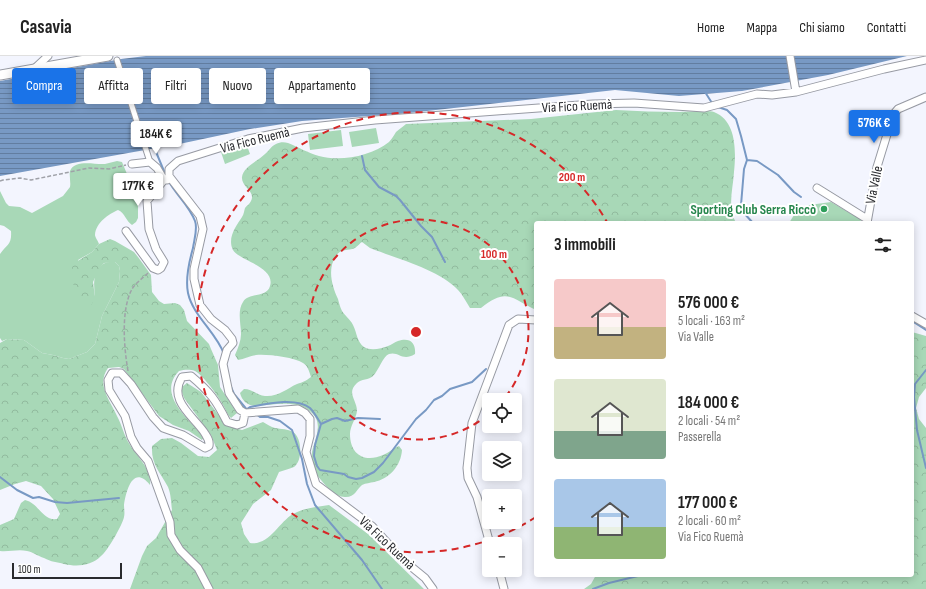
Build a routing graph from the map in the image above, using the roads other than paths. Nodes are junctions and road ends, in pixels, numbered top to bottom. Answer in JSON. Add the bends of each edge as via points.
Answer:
{"nodes":[{"id":1,"x":48,"y":56,"type":"edge"},
{"id":2,"x":790,"y":56,"type":"edge"},
{"id":3,"x":113,"y":58,"type":"edge"},
{"id":4,"x":926,"y":60,"type":"edge"},
{"id":5,"x":35,"y":68,"type":"edge"},
{"id":6,"x":41,"y":68,"type":"edge"},
{"id":7,"x":12,"y":73,"type":"edge"},
{"id":8,"x":0,"y":75,"type":"edge"},
{"id":9,"x":795,"y":89,"type":"junction"},
{"id":10,"x":926,"y":96,"type":"edge"},
{"id":11,"x":150,"y":162,"type":"junction"},
{"id":12,"x":132,"y":164,"type":"road end"},
{"id":13,"x":164,"y":180,"type":"junction"},
{"id":14,"x":174,"y":181,"type":"junction"},
{"id":15,"x":817,"y":188,"type":"dead end"},
{"id":16,"x":867,"y":221,"type":"edge"},
{"id":17,"x":126,"y":231,"type":"dead end"},
{"id":18,"x":914,"y":317,"type":"edge"},
{"id":19,"x":534,"y":320,"type":"edge"},
{"id":20,"x":926,"y":324,"type":"edge"},
{"id":21,"x":245,"y":413,"type":"junction"},
{"id":22,"x":488,"y":537,"type":"edge"},
{"id":23,"x":501,"y":577,"type":"edge"},
{"id":24,"x":209,"y":589,"type":"edge"},
{"id":25,"x":433,"y":589,"type":"edge"},
{"id":26,"x":504,"y":589,"type":"edge"}],
"edges":[{"from":1,"to":5,"type":"street"},
{"from":2,"to":9,"type":"street"},
{"from":3,"to":6,"type":"main road"},
{"from":3,"to":11,"type":"street"},
{"from":4,"to":9,"type":"street"},
{"from":7,"to":8,"type":"main road"},
{"from":9,"to":14,"type":"street","name":"Via Fico Ruemà","via":[[772,95],[757,94],[704,108],[592,104],[375,120],[303,128],[248,139],[178,161],[169,169],[169,176]]},
{"from":10,"to":16,"type":"street","name":"Via Valle","via":[[898,109],[893,115],[877,167]]},
{"from":11,"to":12,"type":"street"},
{"from":11,"to":13,"type":"street"},
{"from":13,"to":14,"type":"street"},
{"from":13,"to":17,"type":"street","via":[[147,201],[149,229],[164,262],[161,268],[153,268]]},
{"from":14,"to":21,"type":"street","via":[[200,216],[203,229],[194,278],[200,304],[210,319],[232,339],[233,343],[227,350],[223,364],[229,393],[240,410]]},
{"from":15,"to":16,"type":"street"},
{"from":18,"to":20,"type":"street"},
{"from":19,"to":22,"type":"street","via":[[518,319],[509,325],[472,423],[468,478],[477,497]]},
{"from":21,"to":24,"type":"street","via":[[243,423],[237,425],[226,422],[215,400],[202,386],[191,376],[182,377],[178,383],[177,393],[181,404],[210,441],[209,446],[205,448],[183,435],[163,428],[121,373],[112,374],[108,380],[109,390],[126,416],[136,448],[148,461],[170,522],[172,535],[180,550],[198,568]]},
{"from":21,"to":25,"type":"street","name":"Via Fico Ruemà","via":[[298,409],[305,413],[310,419],[310,436],[306,452],[316,484],[372,526]]},
{"from":23,"to":26,"type":"street"}]}
